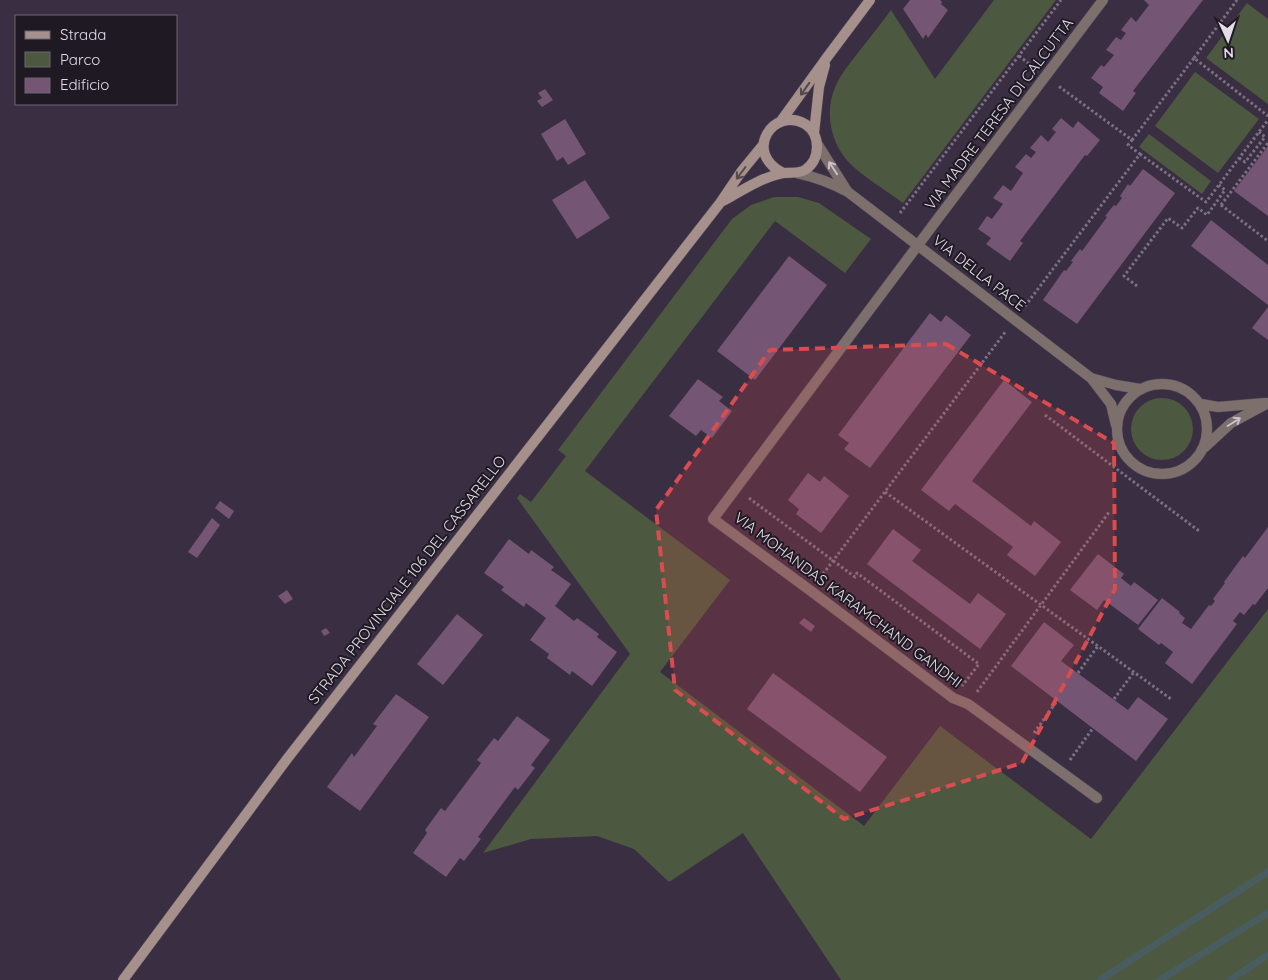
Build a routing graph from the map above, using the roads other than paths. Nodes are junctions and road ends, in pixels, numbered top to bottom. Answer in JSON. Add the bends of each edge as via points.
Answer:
{"nodes":[{"id":1,"x":870,"y":0,"type":"edge"},
{"id":2,"x":1103,"y":0,"type":"edge"},
{"id":3,"x":828,"y":56,"type":"junction"},
{"id":4,"x":781,"y":121,"type":"junction"},
{"id":5,"x":814,"y":132,"type":"junction"},
{"id":6,"x":763,"y":145,"type":"junction"},
{"id":7,"x":818,"y":145,"type":"junction"},
{"id":8,"x":783,"y":173,"type":"junction"},
{"id":9,"x":796,"y":173,"type":"junction"},
{"id":10,"x":848,"y":192,"type":"junction"},
{"id":11,"x":720,"y":203,"type":"junction"},
{"id":12,"x":918,"y":245,"type":"junction"},
{"id":13,"x":1091,"y":378,"type":"junction"},
{"id":14,"x":1140,"y":389,"type":"junction"},
{"id":15,"x":1268,"y":403,"type":"edge"},
{"id":16,"x":1200,"y":404,"type":"junction"},
{"id":17,"x":1116,"y":427,"type":"junction"},
{"id":18,"x":1205,"y":447,"type":"junction"},
{"id":19,"x":1097,"y":798,"type":"dead end"},
{"id":20,"x":122,"y":980,"type":"edge"}],
"edges":[{"from":1,"to":3,"type":"street"},
{"from":2,"to":12,"type":"street","name":"VIA MADRE TERESA DI CALCUTTA"},
{"from":3,"to":4,"type":"street","one_way":true},
{"from":3,"to":5,"type":"street","via":[[819,87]]},
{"from":4,"to":5,"type":"street","via":[[800,121]]},
{"from":4,"to":6,"type":"street","via":[[769,131]]},
{"from":5,"to":7,"type":"street"},
{"from":6,"to":8,"type":"street","via":[[768,162]]},
{"from":6,"to":11,"type":"street","name":"STRADA PROVINCIALE 106 DEL CASSARELLO","one_way":true},
{"from":7,"to":9,"type":"street","via":[[812,163]]},
{"from":10,"to":7,"type":"street","name":"VIA DELLA PACE","one_way":true},
{"from":8,"to":9,"type":"street"},
{"from":8,"to":11,"type":"street","via":[[745,188]]},
{"from":9,"to":10,"type":"street","name":"VIA DELLA PACE","via":[[829,182]]},
{"from":10,"to":12,"type":"street","name":"VIA DELLA PACE"},
{"from":11,"to":20,"type":"street","name":"STRADA PROVINCIALE 106 DEL CASSARELLO","via":[[287,759]]},
{"from":12,"to":13,"type":"street","name":"VIA DELLA PACE"},
{"from":12,"to":19,"type":"street","name":"VIA MOHANDAS KARAMCHAND GANDHI","via":[[714,519],[953,698],[968,704]]},
{"from":13,"to":14,"type":"street","name":"VIA DELLA PACE"},
{"from":13,"to":17,"type":"street","name":"VIA DELLA PACE","via":[[1111,404]]},
{"from":14,"to":16,"type":"street","name":"VIA DELLA PACE","via":[[1170,384],[1194,395]]},
{"from":14,"to":17,"type":"street","via":[[1128,398]]},
{"from":15,"to":16,"type":"street","name":"VIA DELLA PACE","via":[[1218,407]]},
{"from":18,"to":15,"type":"street","name":"VIA DELLA PACE","one_way":true,"via":[[1231,423]]},
{"from":16,"to":18,"type":"street","via":[[1207,417]]},
{"from":17,"to":18,"type":"street","name":"VIA DELLA PACE","via":[[1118,442],[1125,455],[1150,473],[1167,475],[1182,470],[1196,460]]}]}
